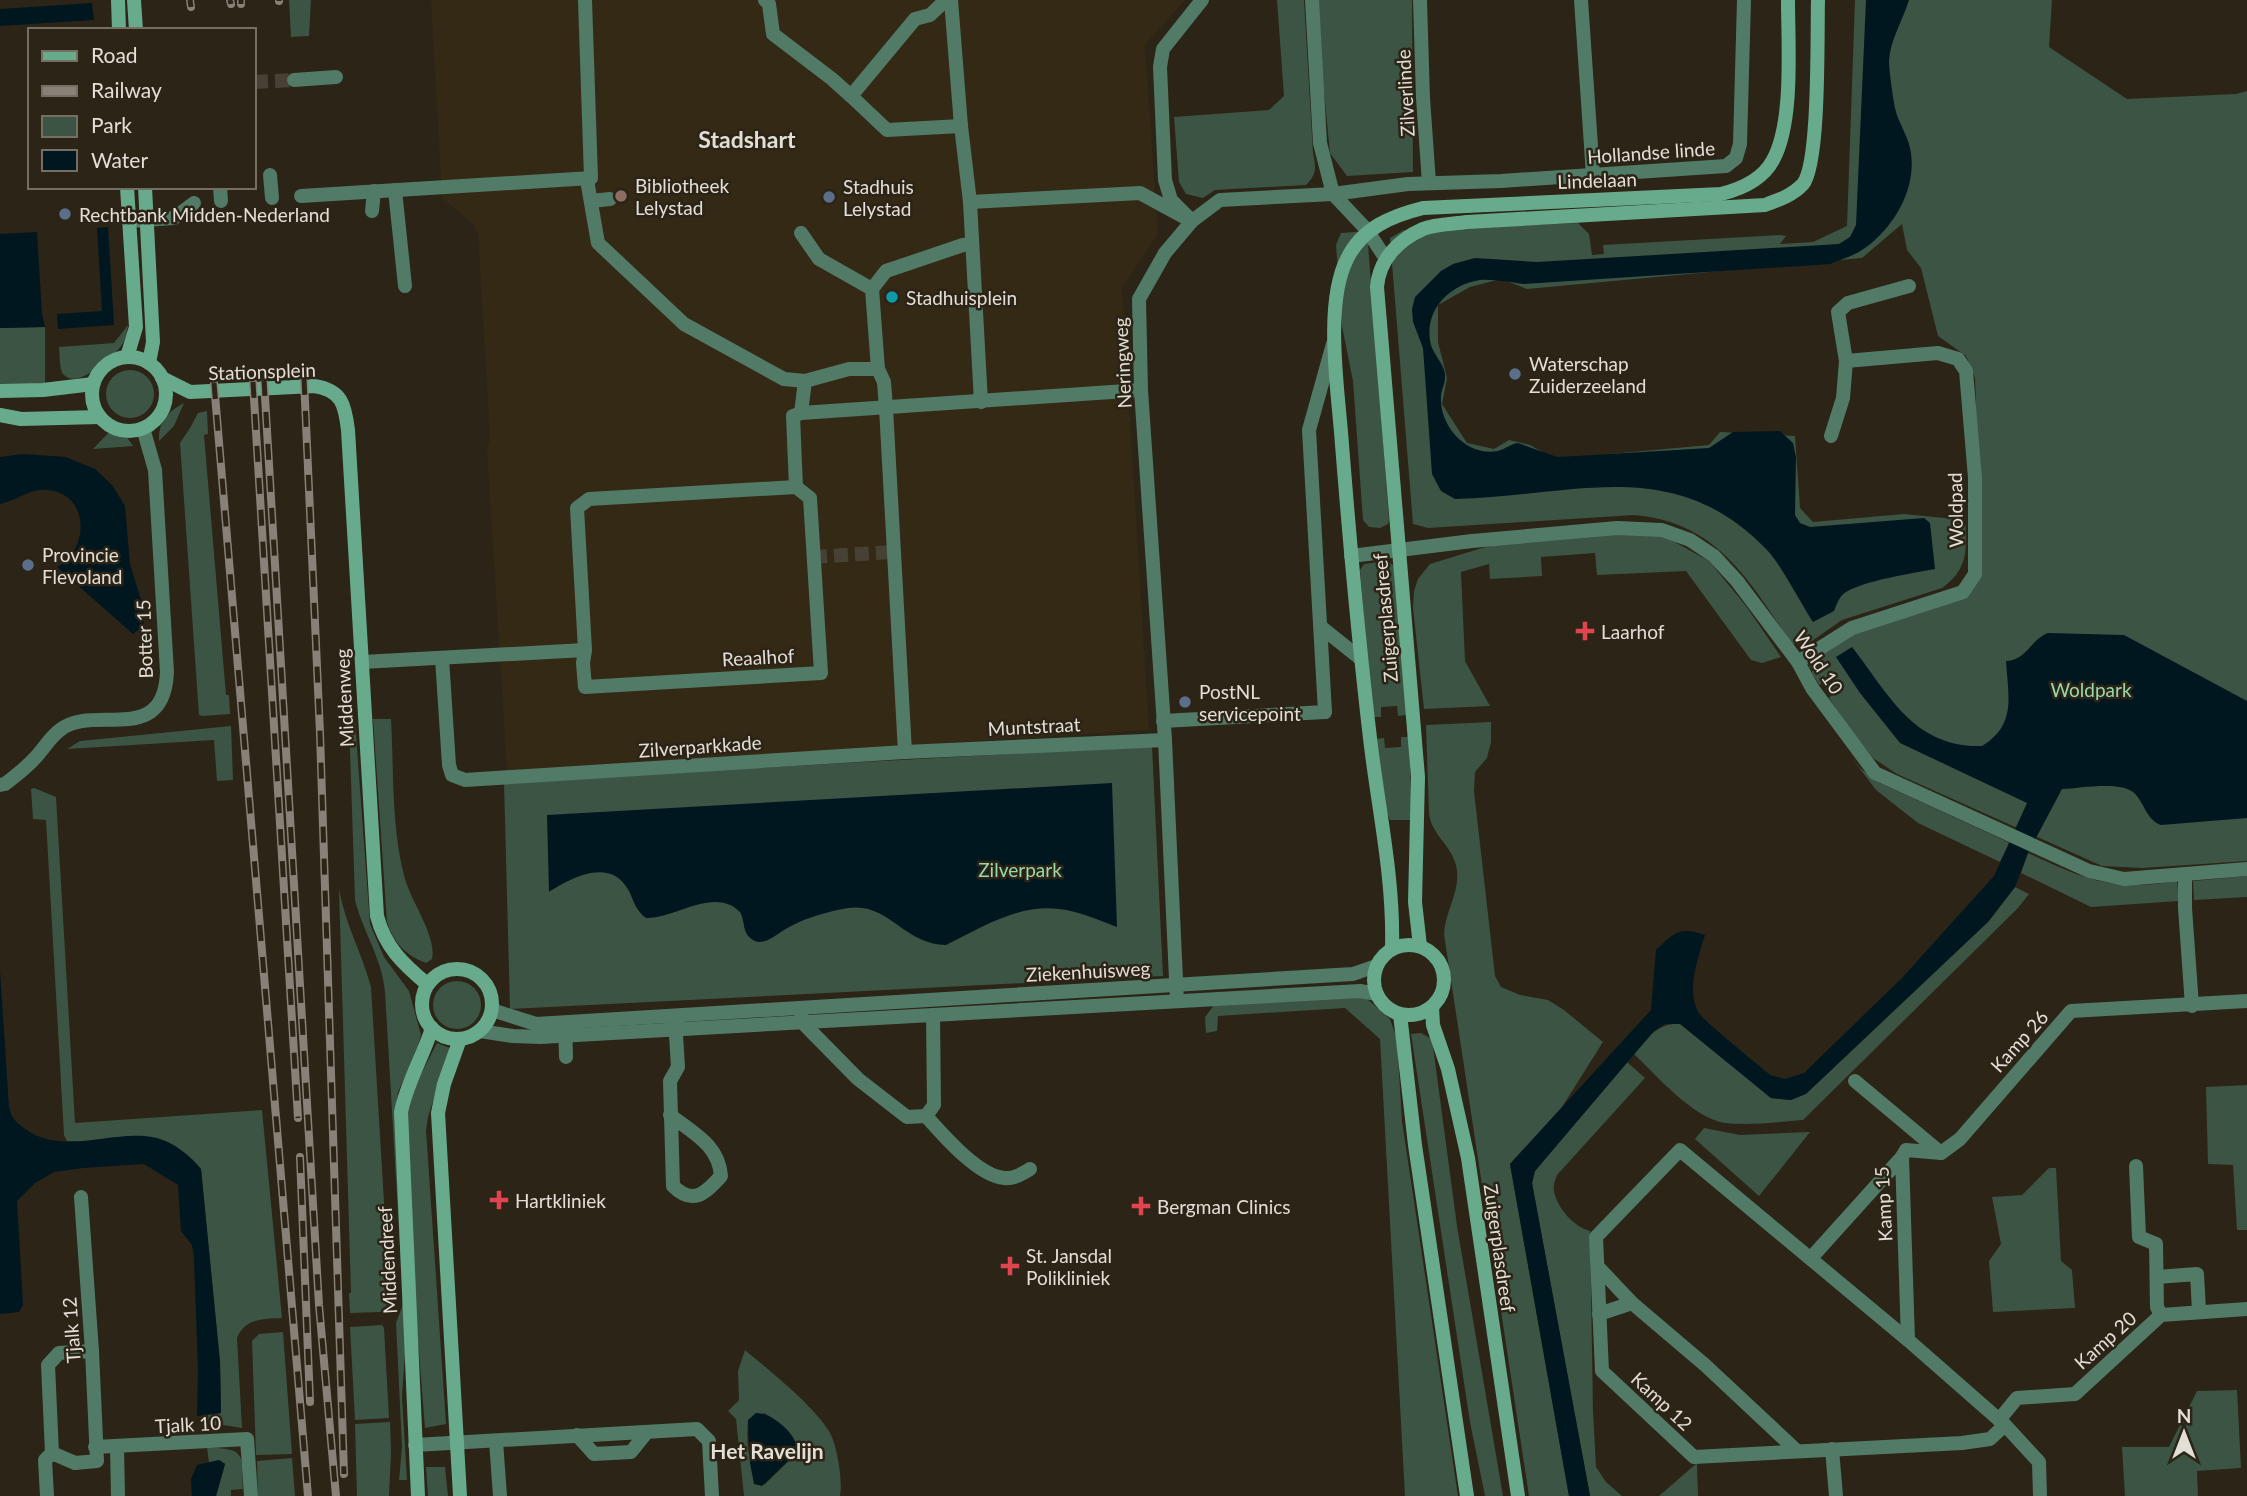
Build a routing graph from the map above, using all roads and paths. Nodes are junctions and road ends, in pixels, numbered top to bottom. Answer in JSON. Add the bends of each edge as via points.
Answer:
{"nodes":[{"id":1,"x":118,"y":0,"type":"edge"},
{"id":2,"x":134,"y":0,"type":"edge"},
{"id":3,"x":585,"y":0,"type":"edge"},
{"id":4,"x":765,"y":0,"type":"edge"},
{"id":5,"x":949,"y":0,"type":"edge"},
{"id":6,"x":1202,"y":0,"type":"edge"},
{"id":7,"x":1312,"y":0,"type":"edge"},
{"id":8,"x":1420,"y":0,"type":"edge"},
{"id":9,"x":1581,"y":0,"type":"edge"},
{"id":10,"x":1744,"y":0,"type":"edge"},
{"id":11,"x":1788,"y":0,"type":"edge"},
{"id":12,"x":1818,"y":0,"type":"edge"},
{"id":13,"x":119,"y":28,"type":"edge"},
{"id":14,"x":136,"y":28,"type":"edge"},
{"id":15,"x":336,"y":77,"type":"dead end"},
{"id":16,"x":294,"y":80,"type":"tunnel mouth"},
{"id":17,"x":851,"y":96,"type":"junction"},
{"id":18,"x":961,"y":126,"type":"junction"},
{"id":19,"x":270,"y":175,"type":"dead end"},
{"id":20,"x":1593,"y":175,"type":"junction"},
{"id":21,"x":589,"y":179,"type":"junction"},
{"id":22,"x":1429,"y":183,"type":"junction"},
{"id":23,"x":127,"y":189,"type":"edge"},
{"id":24,"x":145,"y":189,"type":"edge"},
{"id":25,"x":395,"y":190,"type":"junction"},
{"id":26,"x":374,"y":191,"type":"junction"},
{"id":27,"x":1333,"y":194,"type":"junction"},
{"id":28,"x":301,"y":196,"type":"dead end"},
{"id":29,"x":272,"y":198,"type":"dead end"},
{"id":30,"x":610,"y":199,"type":"dead end"},
{"id":31,"x":591,"y":201,"type":"junction"},
{"id":32,"x":970,"y":202,"type":"junction"},
{"id":33,"x":194,"y":203,"type":"dead end"},
{"id":34,"x":372,"y":211,"type":"dead end"},
{"id":35,"x":129,"y":220,"type":"junction"},
{"id":36,"x":147,"y":220,"type":"junction"},
{"id":37,"x":1192,"y":221,"type":"junction"},
{"id":38,"x":1367,"y":230,"type":"junction"},
{"id":39,"x":801,"y":233,"type":"dead end"},
{"id":40,"x":971,"y":244,"type":"junction"},
{"id":41,"x":1386,"y":259,"type":"junction"},
{"id":42,"x":405,"y":286,"type":"dead end"},
{"id":43,"x":1909,"y":286,"type":"dead end"},
{"id":44,"x":872,"y":289,"type":"junction"},
{"id":45,"x":1336,"y":336,"type":"junction"},
{"id":46,"x":127,"y":357,"type":"junction"},
{"id":47,"x":1846,"y":361,"type":"junction"},
{"id":48,"x":149,"y":363,"type":"junction"},
{"id":49,"x":878,"y":369,"type":"junction"},
{"id":50,"x":162,"y":378,"type":"junction"},
{"id":51,"x":805,"y":381,"type":"junction"},
{"id":52,"x":93,"y":384,"type":"junction"},
{"id":53,"x":1141,"y":390,"type":"junction"},
{"id":54,"x":0,"y":391,"type":"edge"},
{"id":55,"x":190,"y":392,"type":"junction"},
{"id":56,"x":335,"y":394,"type":"joint"},
{"id":57,"x":981,"y":402,"type":"junction"},
{"id":58,"x":164,"y":405,"type":"junction"},
{"id":59,"x":886,"y":408,"type":"junction"},
{"id":60,"x":802,"y":413,"type":"junction"},
{"id":61,"x":0,"y":415,"type":"edge"},
{"id":62,"x":100,"y":417,"type":"junction"},
{"id":63,"x":144,"y":428,"type":"junction"},
{"id":64,"x":1831,"y":436,"type":"dead end"},
{"id":65,"x":796,"y":487,"type":"junction"},
{"id":66,"x":1399,"y":550,"type":"junction"},
{"id":67,"x":1350,"y":556,"type":"junction"},
{"id":68,"x":1321,"y":627,"type":"junction"},
{"id":69,"x":585,"y":650,"type":"junction"},
{"id":70,"x":442,"y":658,"type":"junction"},
{"id":71,"x":1361,"y":659,"type":"junction"},
{"id":72,"x":362,"y":662,"type":"junction"},
{"id":73,"x":1798,"y":662,"type":"junction"},
{"id":74,"x":1163,"y":721,"type":"junction"},
{"id":75,"x":1165,"y":740,"type":"junction"},
{"id":76,"x":905,"y":752,"type":"junction"},
{"id":77,"x":0,"y":785,"type":"edge"},
{"id":78,"x":2247,"y":869,"type":"edge"},
{"id":79,"x":2185,"y":874,"type":"junction"},
{"id":80,"x":1420,"y":946,"type":"junction"},
{"id":81,"x":1392,"y":948,"type":"junction"},
{"id":82,"x":1376,"y":966,"type":"junction"},
{"id":83,"x":428,"y":984,"type":"junction"},
{"id":84,"x":1175,"y":985,"type":"junction"},
{"id":85,"x":1377,"y":994,"type":"junction"},
{"id":86,"x":1177,"y":1001,"type":"junction"},
{"id":87,"x":2247,"y":1001,"type":"edge"},
{"id":88,"x":2192,"y":1006,"type":"junction"},
{"id":89,"x":1432,"y":1007,"type":"junction"},
{"id":90,"x":492,"y":1010,"type":"junction"},
{"id":91,"x":933,"y":1014,"type":"junction"},
{"id":92,"x":1400,"y":1014,"type":"junction"},
{"id":93,"x":801,"y":1015,"type":"junction"},
{"id":94,"x":675,"y":1022,"type":"junction"},
{"id":95,"x":432,"y":1028,"type":"junction"},
{"id":96,"x":566,"y":1029,"type":"junction"},
{"id":97,"x":480,"y":1031,"type":"junction"},
{"id":98,"x":460,"y":1039,"type":"junction"},
{"id":99,"x":566,"y":1057,"type":"dead end"},
{"id":100,"x":1855,"y":1081,"type":"dead end"},
{"id":101,"x":670,"y":1115,"type":"junction"},
{"id":102,"x":926,"y":1116,"type":"junction"},
{"id":103,"x":1941,"y":1153,"type":"junction"},
{"id":104,"x":1902,"y":1157,"type":"junction"},
{"id":105,"x":2136,"y":1166,"type":"dead end"},
{"id":106,"x":1030,"y":1169,"type":"dead end"},
{"id":107,"x":80,"y":1197,"type":"dead end"},
{"id":108,"x":1811,"y":1258,"type":"junction"},
{"id":109,"x":1598,"y":1267,"type":"junction"},
{"id":110,"x":2157,"y":1277,"type":"junction"},
{"id":111,"x":1632,"y":1303,"type":"junction"},
{"id":112,"x":2247,"y":1309,"type":"edge"},
{"id":113,"x":2199,"y":1311,"type":"junction"},
{"id":114,"x":1599,"y":1314,"type":"junction"},
{"id":115,"x":2161,"y":1315,"type":"junction"},
{"id":116,"x":1908,"y":1340,"type":"junction"},
{"id":117,"x":92,"y":1351,"type":"junction"},
{"id":118,"x":2002,"y":1422,"type":"junction"},
{"id":119,"x":496,"y":1441,"type":"junction"},
{"id":120,"x":457,"y":1444,"type":"junction"},
{"id":121,"x":415,"y":1445,"type":"junction"},
{"id":122,"x":117,"y":1447,"type":"junction"},
{"id":123,"x":1832,"y":1449,"type":"junction"},
{"id":124,"x":1797,"y":1451,"type":"junction"},
{"id":125,"x":52,"y":1453,"type":"junction"},
{"id":126,"x":96,"y":1454,"type":"junction"},
{"id":127,"x":47,"y":1496,"type":"edge"},
{"id":128,"x":118,"y":1496,"type":"edge"},
{"id":129,"x":251,"y":1496,"type":"edge"},
{"id":130,"x":418,"y":1496,"type":"edge"},
{"id":131,"x":460,"y":1496,"type":"edge"},
{"id":132,"x":500,"y":1496,"type":"edge"},
{"id":133,"x":712,"y":1496,"type":"edge"},
{"id":134,"x":1467,"y":1496,"type":"edge"},
{"id":135,"x":1518,"y":1496,"type":"edge"},
{"id":136,"x":1836,"y":1496,"type":"edge"},
{"id":137,"x":2040,"y":1496,"type":"edge"}],
"edges":[{"from":1,"to":13,"type":"main road"},
{"from":2,"to":14,"type":"main road"},
{"from":3,"to":21,"type":"street"},
{"from":4,"to":17,"type":"street","via":[[773,34]]},
{"from":5,"to":17,"type":"street","via":[[930,15],[915,19]]},
{"from":5,"to":18,"type":"street"},
{"from":6,"to":37,"type":"street","via":[[1163,49],[1160,67],[1165,180],[1171,200]]},
{"from":7,"to":27,"type":"street","via":[[1320,143]]},
{"from":8,"to":22,"type":"street","name":"Zilverlinde"},
{"from":9,"to":20,"type":"street"},
{"from":10,"to":20,"type":"street","name":"Hollandse linde","via":[[1736,158],[1726,166]]},
{"from":11,"to":38,"type":"main road","name":"Lindelaan","via":[[1782,137],[1773,161],[1758,178],[1736,190],[1709,195],[1423,208],[1398,214]]},
{"from":12,"to":41,"type":"main road","name":"Lindelaan","via":[[1813,155],[1804,182],[1786,198],[1766,205],[1467,222],[1424,229],[1398,244]]},
{"from":15,"to":16,"type":"street"},
{"from":17,"to":18,"type":"street","via":[[887,130]]},
{"from":18,"to":32,"type":"street"},
{"from":19,"to":29,"type":"street"},
{"from":20,"to":22,"type":"street","name":"Hollandse linde"},
{"from":21,"to":25,"type":"street"},
{"from":21,"to":31,"type":"street"},
{"from":22,"to":27,"type":"street","name":"Hollandse linde"},
{"from":23,"to":35,"type":"main road"},
{"from":24,"to":36,"type":"main road"},
{"from":25,"to":26,"type":"street"},
{"from":25,"to":42,"type":"street"},
{"from":26,"to":28,"type":"street"},
{"from":26,"to":34,"type":"street"},
{"from":27,"to":37,"type":"street","name":"Neringweg","via":[[1220,200]]},
{"from":27,"to":38,"type":"street"},
{"from":30,"to":31,"type":"street"},
{"from":31,"to":51,"type":"street","via":[[598,243],[684,324],[784,379]]},
{"from":32,"to":37,"type":"street","via":[[1140,193]]},
{"from":32,"to":40,"type":"street"},
{"from":33,"to":36,"type":"street","via":[[174,218]]},
{"from":35,"to":36,"type":"street"},
{"from":35,"to":46,"type":"main road","via":[[136,327]]},
{"from":36,"to":48,"type":"main road","via":[[153,342]]},
{"from":37,"to":53,"type":"street","name":"Neringweg","via":[[1165,253],[1139,299]]},
{"from":38,"to":41,"type":"street"},
{"from":38,"to":45,"type":"main road","name":"Lindelaan","via":[[1346,259],[1335,299]]},
{"from":39,"to":44,"type":"street","via":[[819,259]]},
{"from":40,"to":44,"type":"street","via":[[886,271]]},
{"from":40,"to":57,"type":"street"},
{"from":41,"to":66,"type":"main road","name":"Zuigerplasdreef","via":[[1378,272],[1377,287]]},
{"from":43,"to":47,"type":"street","via":[[1848,303],[1838,312]]},
{"from":44,"to":49,"type":"street"},
{"from":45,"to":67,"type":"main road","name":"Zuigerplasdreef"},
{"from":45,"to":68,"type":"street","via":[[1309,430]]},
{"from":46,"to":48,"type":"main road"},
{"from":46,"to":52,"type":"main road","via":[[106,365]]},
{"from":47,"to":64,"type":"street","via":[[1843,398]]},
{"from":47,"to":73,"type":"street","name":"Woldpad","via":[[1938,353],[1958,359],[1966,371],[1975,478],[1975,574],[1963,592],[1852,628]]},
{"from":48,"to":50,"type":"main road"},
{"from":49,"to":51,"type":"street","via":[[849,369]]},
{"from":49,"to":59,"type":"street"},
{"from":50,"to":55,"type":"main road","name":"Stationsplein"},
{"from":50,"to":58,"type":"main road"},
{"from":51,"to":60,"type":"street","name":"Reaalhof"},
{"from":52,"to":54,"type":"main road"},
{"from":52,"to":62,"type":"main road","via":[[94,407]]},
{"from":53,"to":57,"type":"street"},
{"from":53,"to":74,"type":"street","name":"Neringweg"},
{"from":55,"to":56,"type":"main road","name":"Stationsplein","via":[[314,386]]},
{"from":55,"to":58,"type":"main road","name":"Stationsplein"},
{"from":56,"to":72,"type":"main road","name":"Middenweg","via":[[345,410],[348,430]]},
{"from":57,"to":59,"type":"street"},
{"from":58,"to":63,"type":"main road"},
{"from":59,"to":60,"type":"street"},
{"from":59,"to":76,"type":"street"},
{"from":60,"to":65,"type":"street","name":"Reaalhof","via":[[793,416]]},
{"from":61,"to":62,"type":"main road","via":[[21,419]]},
{"from":62,"to":63,"type":"main road","via":[[120,430]]},
{"from":63,"to":77,"type":"street","name":"Botter 15","via":[[155,470],[167,672],[164,690],[157,704],[138,718],[61,728],[31,762]]},
{"from":65,"to":69,"type":"street","name":"Reaalhof","via":[[589,499],[577,508]]},
{"from":65,"to":69,"type":"street","name":"Reaalhof","via":[[810,498],[821,673],[585,687]]},
{"from":66,"to":67,"type":"street","name":"Wold 10"},
{"from":66,"to":73,"type":"street","name":"Wold 10","via":[[1617,528],[1662,530],[1690,540],[1714,556]]},
{"from":66,"to":80,"type":"main road","name":"Zuigerplasdreef","via":[[1415,736],[1415,902]]},
{"from":67,"to":71,"type":"main road","name":"Zuigerplasdreef"},
{"from":68,"to":71,"type":"street"},
{"from":68,"to":74,"type":"street","via":[[1325,712]]},
{"from":69,"to":70,"type":"street"},
{"from":70,"to":72,"type":"street"},
{"from":70,"to":76,"type":"street","name":"Zilverparkkade","via":[[449,765],[452,775],[465,780]]},
{"from":71,"to":81,"type":"main road","name":"Zuigerplasdreef","via":[[1390,880]]},
{"from":72,"to":83,"type":"main road","name":"Middenweg","via":[[377,916],[387,945]]},
{"from":73,"to":79,"type":"street","name":"Wold 10","via":[[1875,773],[2089,871],[2124,879]]},
{"from":74,"to":75,"type":"street","name":"Neringweg"},
{"from":75,"to":76,"type":"street","name":"Muntstraat"},
{"from":75,"to":84,"type":"street","name":"Neringweg"},
{"from":78,"to":79,"type":"street","name":"Wold 10"},
{"from":79,"to":88,"type":"street"},
{"from":80,"to":81,"type":"main road"},
{"from":80,"to":89,"type":"main road","via":[[1436,956],[1444,973],[1443,992]]},
{"from":81,"to":82,"type":"main road"},
{"from":82,"to":84,"type":"street","name":"Ziekenhuisweg","via":[[1353,974]]},
{"from":82,"to":85,"type":"main road"},
{"from":83,"to":90,"type":"main road","via":[[447,970],[468,970],[485,981]]},
{"from":83,"to":95,"type":"main road","via":[[422,1005]]},
{"from":84,"to":86,"type":"street","name":"Neringweg"},
{"from":84,"to":93,"type":"street","name":"Ziekenhuisweg"},
{"from":85,"to":86,"type":"street","name":"Ziekenhuisweg","via":[[1360,990]]},
{"from":85,"to":92,"type":"main road","via":[[1382,1003]]},
{"from":86,"to":91,"type":"street","name":"Ziekenhuisweg"},
{"from":87,"to":88,"type":"street","name":"Kamp 26"},
{"from":88,"to":103,"type":"street","name":"Kamp 26","via":[[2071,1011],[1960,1139]]},
{"from":89,"to":92,"type":"main road","via":[[1422,1013]]},
{"from":89,"to":135,"type":"main road","name":"Zuigerplasdreef","via":[[1468,1158]]},
{"from":90,"to":96,"type":"street","name":"Ziekenhuisweg"},
{"from":90,"to":97,"type":"main road"},
{"from":91,"to":93,"type":"street","name":"Ziekenhuisweg"},
{"from":91,"to":102,"type":"street","via":[[934,1105]]},
{"from":92,"to":134,"type":"main road"},
{"from":93,"to":94,"type":"street","name":"Ziekenhuisweg"},
{"from":93,"to":102,"type":"street","via":[[848,1070],[907,1117]]},
{"from":94,"to":96,"type":"street","name":"Ziekenhuisweg"},
{"from":94,"to":101,"type":"street","via":[[678,1067],[670,1081]]},
{"from":95,"to":98,"type":"main road","via":[[440,1035]]},
{"from":95,"to":121,"type":"main road","name":"Middendreef","via":[[401,1112]]},
{"from":96,"to":97,"type":"street","name":"Ziekenhuisweg","via":[[513,1036]]},
{"from":96,"to":99,"type":"street"},
{"from":97,"to":98,"type":"main road"},
{"from":98,"to":120,"type":"main road","via":[[438,1113]]},
{"from":100,"to":103,"type":"street"},
{"from":101,"to":101,"type":"street","via":[[673,1186],[694,1196],[706,1193],[721,1176],[720,1161],[711,1147]]},
{"from":102,"to":106,"type":"street","via":[[989,1174],[1005,1178]]},
{"from":103,"to":104,"type":"street","via":[[1906,1150]]},
{"from":104,"to":108,"type":"street","name":"Kamp 15"},
{"from":104,"to":116,"type":"street","name":"Kamp 15"},
{"from":105,"to":110,"type":"street","via":[[2139,1237],[2155,1244]]},
{"from":107,"to":117,"type":"street","name":"Tjalk 12"},
{"from":108,"to":109,"type":"street","name":"Kamp 12","via":[[1680,1150],[1597,1237]]},
{"from":108,"to":116,"type":"street"},
{"from":109,"to":111,"type":"street"},
{"from":109,"to":114,"type":"street","name":"Kamp 12"},
{"from":110,"to":113,"type":"street","via":[[2197,1274]]},
{"from":110,"to":115,"type":"street"},
{"from":111,"to":114,"type":"street"},
{"from":111,"to":124,"type":"street"},
{"from":112,"to":113,"type":"street","name":"Kamp 20"},
{"from":113,"to":115,"type":"street","name":"Kamp 20"},
{"from":114,"to":124,"type":"street","name":"Kamp 12","via":[[1602,1371],[1694,1457]]},
{"from":115,"to":118,"type":"street","name":"Kamp 20","via":[[2075,1394],[2017,1398]]},
{"from":116,"to":118,"type":"street"},
{"from":117,"to":125,"type":"street","via":[[60,1353],[48,1365]]},
{"from":117,"to":126,"type":"street","name":"Tjalk 12"},
{"from":118,"to":123,"type":"street","name":"Kamp 12","via":[[1990,1439]]},
{"from":118,"to":137,"type":"street","via":[[2039,1462]]},
{"from":119,"to":120,"type":"street"},
{"from":119,"to":132,"type":"street"},
{"from":119,"to":133,"type":"street","via":[[577,1435],[594,1454],[607,1454],[631,1452],[647,1432],[697,1429],[709,1441]]},
{"from":120,"to":121,"type":"street"},
{"from":120,"to":131,"type":"main road"},
{"from":121,"to":130,"type":"main road","name":"Middendreef"},
{"from":122,"to":126,"type":"street","name":"Tjalk 10"},
{"from":122,"to":128,"type":"street"},
{"from":122,"to":129,"type":"street","name":"Tjalk 10","via":[[247,1440]]},
{"from":123,"to":124,"type":"street","name":"Kamp 12"},
{"from":123,"to":136,"type":"street"},
{"from":125,"to":126,"type":"street","name":"Tjalk 10","via":[[75,1463]]},
{"from":125,"to":127,"type":"street","via":[[45,1461]]}]}
